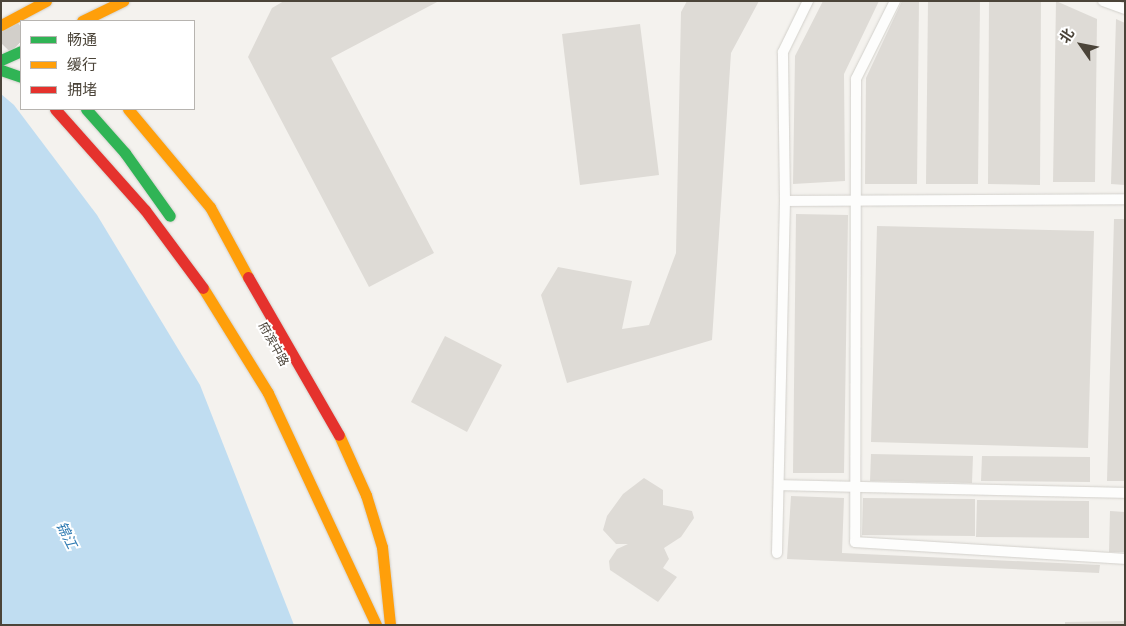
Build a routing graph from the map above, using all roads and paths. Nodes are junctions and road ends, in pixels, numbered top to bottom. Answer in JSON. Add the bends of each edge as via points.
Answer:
{"nodes":[{"id":1,"x":46,"y":1,"type":"edge"},
{"id":2,"x":124,"y":1,"type":"edge"},
{"id":3,"x":808,"y":1,"type":"edge"},
{"id":4,"x":895,"y":1,"type":"edge"},
{"id":5,"x":1104,"y":1,"type":"edge"},
{"id":6,"x":1125,"y":9,"type":"edge"},
{"id":7,"x":84,"y":20,"type":"edge"},
{"id":8,"x":107,"y":20,"type":"edge"},
{"id":9,"x":1,"y":25,"type":"edge"},
{"id":10,"x":20,"y":51,"type":"edge"},
{"id":11,"x":1,"y":60,"type":"edge"},
{"id":12,"x":1,"y":70,"type":"edge"},
{"id":13,"x":20,"y":77,"type":"edge"},
{"id":14,"x":57,"y":110,"type":"edge"},
{"id":15,"x":87,"y":110,"type":"edge"},
{"id":16,"x":129,"y":110,"type":"edge"},
{"id":17,"x":1125,"y":199,"type":"edge"},
{"id":18,"x":858,"y":200,"type":"junction"},
{"id":19,"x":785,"y":201,"type":"junction"},
{"id":20,"x":180,"y":229,"type":"dead end"},
{"id":21,"x":779,"y":485,"type":"junction"},
{"id":22,"x":856,"y":485,"type":"junction"},
{"id":23,"x":1125,"y":493,"type":"edge"},
{"id":24,"x":347,"y":531,"type":"dead end"},
{"id":25,"x":777,"y":553,"type":"dead end"},
{"id":26,"x":1125,"y":560,"type":"edge"},
{"id":27,"x":376,"y":625,"type":"edge"},
{"id":28,"x":381,"y":625,"type":"edge"},
{"id":29,"x":390,"y":625,"type":"edge"}],
"edges":[{"from":1,"to":9,"type":"main road"},
{"from":2,"to":7,"type":"main road"},
{"from":2,"to":8,"type":"main road"},
{"from":3,"to":19,"type":"lane","via":[[783,52]]},
{"from":4,"to":18,"type":"lane","via":[[856,79]]},
{"from":5,"to":6,"type":"lane"},
{"from":10,"to":11,"type":"main road"},
{"from":12,"to":13,"type":"main road"},
{"from":14,"to":27,"type":"main road","via":[[145,210],[211,300],[268,393],[309,474]]},
{"from":15,"to":20,"type":"main road","via":[[125,152]]},
{"from":16,"to":29,"type":"main road","via":[[210,207],[230,248],[327,409],[366,495],[382,547]]},
{"from":17,"to":18,"type":"lane"},
{"from":18,"to":19,"type":"lane"},
{"from":18,"to":22,"type":"lane"},
{"from":19,"to":21,"type":"lane"},
{"from":21,"to":22,"type":"lane"},
{"from":21,"to":25,"type":"lane"},
{"from":22,"to":23,"type":"lane"},
{"from":22,"to":26,"type":"lane","via":[[855,542]]},
{"from":24,"to":28,"type":"main road"}]}
